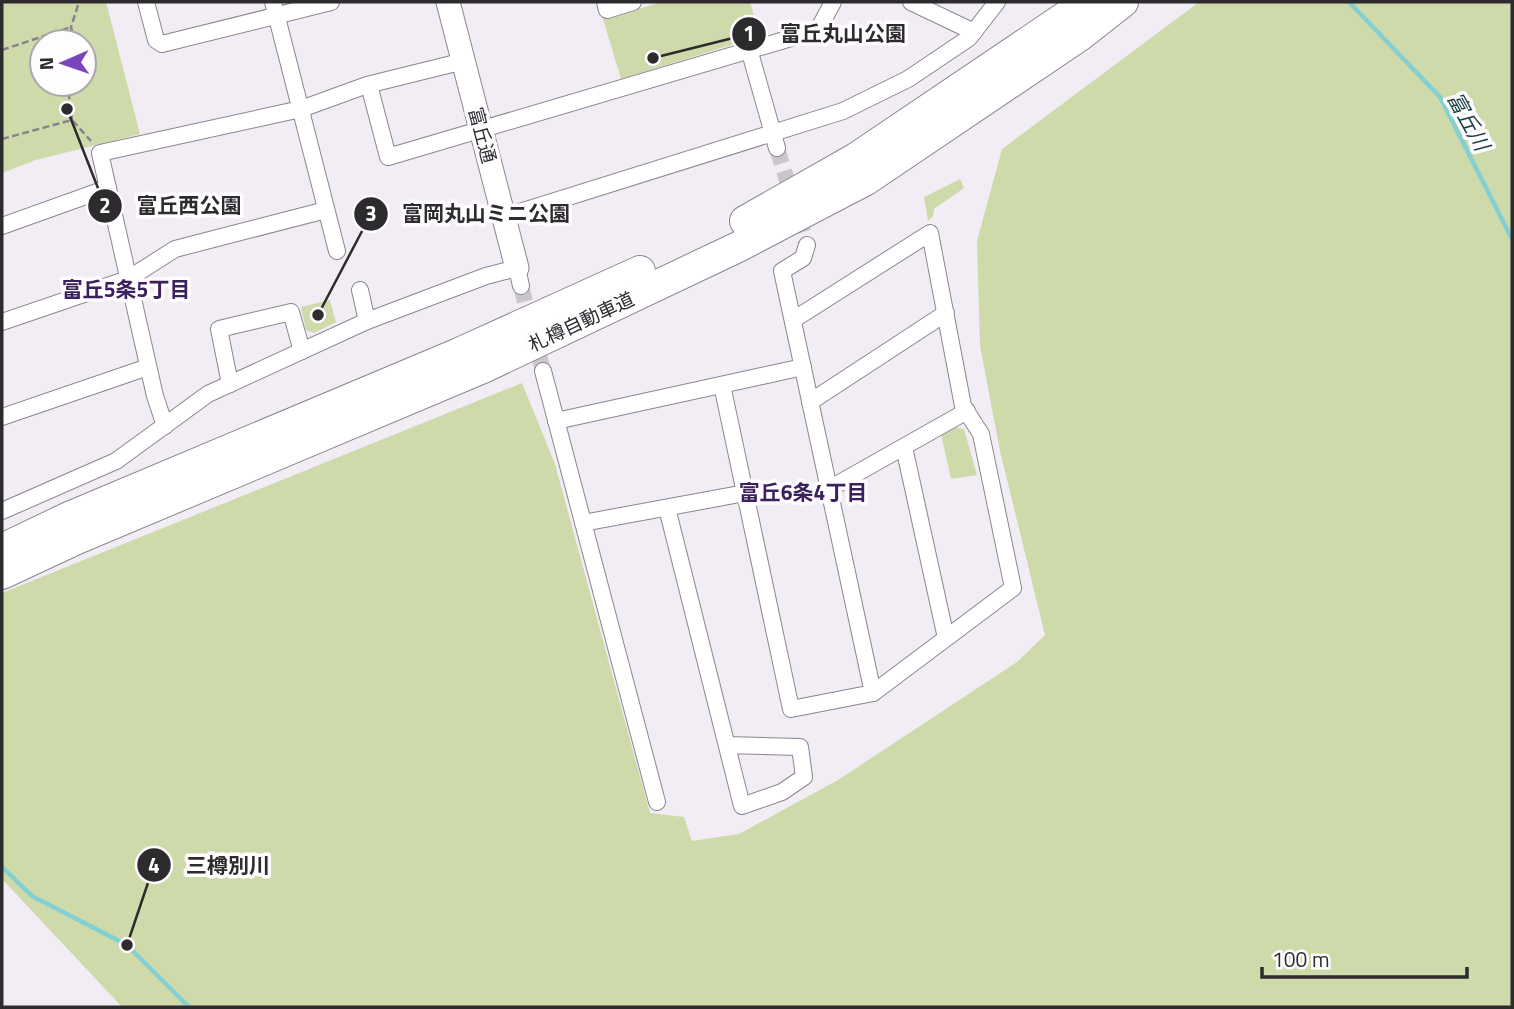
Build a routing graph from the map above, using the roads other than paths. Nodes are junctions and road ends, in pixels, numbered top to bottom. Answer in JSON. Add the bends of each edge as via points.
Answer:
{"nodes":[{"id":1,"x":146,"y":2,"type":"edge"},
{"id":2,"x":331,"y":2,"type":"edge"},
{"id":3,"x":448,"y":2,"type":"edge"},
{"id":4,"x":605,"y":2,"type":"edge"},
{"id":5,"x":633,"y":2,"type":"edge"},
{"id":6,"x":833,"y":2,"type":"edge"},
{"id":7,"x":911,"y":2,"type":"edge"},
{"id":8,"x":997,"y":2,"type":"edge"},
{"id":9,"x":1087,"y":2,"type":"edge"},
{"id":10,"x":1123,"y":2,"type":"edge"},
{"id":11,"x":275,"y":9,"type":"edge"},
{"id":12,"x":974,"y":32,"type":"junction"},
{"id":13,"x":748,"y":49,"type":"junction"},
{"id":14,"x":464,"y":61,"type":"junction"},
{"id":15,"x":369,"y":85,"type":"junction"},
{"id":16,"x":301,"y":109,"type":"junction"},
{"id":17,"x":482,"y":131,"type":"junction"},
{"id":18,"x":775,"y":140,"type":"junction"},
{"id":19,"x":108,"y":188,"type":"junction"},
{"id":20,"x":326,"y":210,"type":"junction"},
{"id":21,"x":504,"y":217,"type":"junction"},
{"id":22,"x":2,"y":226,"type":"edge"},
{"id":23,"x":807,"y":245,"type":"dead end"},
{"id":24,"x":337,"y":251,"type":"dead end"},
{"id":25,"x":519,"y":277,"type":"joint"},
{"id":26,"x":128,"y":279,"type":"junction"},
{"id":27,"x":360,"y":289,"type":"dead end"},
{"id":28,"x":946,"y":313,"type":"junction"},
{"id":29,"x":793,"y":320,"type":"junction"},
{"id":30,"x":367,"y":321,"type":"junction"},
{"id":31,"x":2,"y":322,"type":"edge"},
{"id":32,"x":302,"y":351,"type":"junction"},
{"id":33,"x":148,"y":367,"type":"junction"},
{"id":34,"x":803,"y":367,"type":"junction"},
{"id":35,"x":543,"y":371,"type":"tunnel mouth"},
{"id":36,"x":230,"y":384,"type":"junction"},
{"id":37,"x":722,"y":385,"type":"junction"},
{"id":38,"x":810,"y":402,"type":"junction"},
{"id":39,"x":967,"y":411,"type":"junction"},
{"id":40,"x":2,"y":417,"type":"edge"},
{"id":41,"x":556,"y":421,"type":"junction"},
{"id":42,"x":165,"y":426,"type":"junction"},
{"id":43,"x":904,"y":447,"type":"junction"},
{"id":44,"x":830,"y":489,"type":"junction"},
{"id":45,"x":745,"y":493,"type":"junction"},
{"id":46,"x":667,"y":508,"type":"junction"},
{"id":47,"x":2,"y":511,"type":"edge"},
{"id":48,"x":583,"y":523,"type":"junction"},
{"id":49,"x":2,"y":549,"type":"edge"},
{"id":50,"x":2,"y":574,"type":"edge"},
{"id":51,"x":946,"y":638,"type":"junction"},
{"id":52,"x":873,"y":693,"type":"junction"},
{"id":53,"x":727,"y":745,"type":"junction"},
{"id":54,"x":657,"y":802,"type":"dead end"}],
"edges":[{"from":1,"to":11,"type":"street","via":[[156,40],[162,44]]},
{"from":2,"to":11,"type":"street"},
{"from":3,"to":14,"type":"street","name":"富丘通"},
{"from":4,"to":5,"type":"street","via":[[607,9]]},
{"from":6,"to":13,"type":"street","via":[[818,30]]},
{"from":7,"to":12,"type":"street"},
{"from":8,"to":12,"type":"street"},
{"from":9,"to":49,"type":"highway","name":"札樽自動車道","via":[[856,158],[729,231],[459,353]]},
{"from":10,"to":50,"type":"highway","name":"札樽自動車道","via":[[866,180],[738,247],[483,368]]},
{"from":11,"to":16,"type":"street"},
{"from":12,"to":18,"type":"street","via":[[897,84]]},
{"from":13,"to":17,"type":"street"},
{"from":13,"to":18,"type":"street"},
{"from":14,"to":15,"type":"street"},
{"from":14,"to":17,"type":"street","name":"富丘通"},
{"from":15,"to":16,"type":"street"},
{"from":15,"to":17,"type":"street","via":[[388,157]]},
{"from":16,"to":19,"type":"street","via":[[100,153]]},
{"from":16,"to":20,"type":"street"},
{"from":17,"to":21,"type":"street","name":"富丘通"},
{"from":18,"to":21,"type":"street"},
{"from":19,"to":22,"type":"street"},
{"from":19,"to":26,"type":"street"},
{"from":20,"to":24,"type":"street"},
{"from":20,"to":26,"type":"street","via":[[174,250]]},
{"from":21,"to":25,"type":"street","name":"富丘通"},
{"from":23,"to":29,"type":"street","via":[[803,258],[782,271]]},
{"from":25,"to":30,"type":"street","via":[[486,276]]},
{"from":26,"to":31,"type":"street"},
{"from":26,"to":33,"type":"street"},
{"from":27,"to":30,"type":"street"},
{"from":28,"to":29,"type":"street","via":[[930,233]]},
{"from":28,"to":38,"type":"street"},
{"from":28,"to":39,"type":"street"},
{"from":29,"to":34,"type":"street"},
{"from":30,"to":32,"type":"street"},
{"from":32,"to":36,"type":"street"},
{"from":32,"to":36,"type":"street","via":[[291,312],[219,329]]},
{"from":33,"to":40,"type":"street"},
{"from":33,"to":42,"type":"street"},
{"from":34,"to":37,"type":"street"},
{"from":34,"to":38,"type":"street"},
{"from":35,"to":41,"type":"street"},
{"from":36,"to":42,"type":"street","via":[[208,394]]},
{"from":37,"to":41,"type":"street"},
{"from":37,"to":45,"type":"street"},
{"from":38,"to":44,"type":"street"},
{"from":39,"to":43,"type":"street"},
{"from":39,"to":51,"type":"street","via":[[981,434],[1013,588]]},
{"from":41,"to":48,"type":"street"},
{"from":42,"to":47,"type":"street","via":[[116,461]]},
{"from":43,"to":44,"type":"street"},
{"from":43,"to":51,"type":"street"},
{"from":44,"to":52,"type":"street"},
{"from":45,"to":46,"type":"street"},
{"from":45,"to":52,"type":"street","via":[[791,709]]},
{"from":46,"to":48,"type":"street"},
{"from":46,"to":53,"type":"street"},
{"from":48,"to":54,"type":"street"},
{"from":51,"to":52,"type":"street"},
{"from":53,"to":53,"type":"street","via":[[742,806],[782,792],[804,777],[800,747]]}]}
